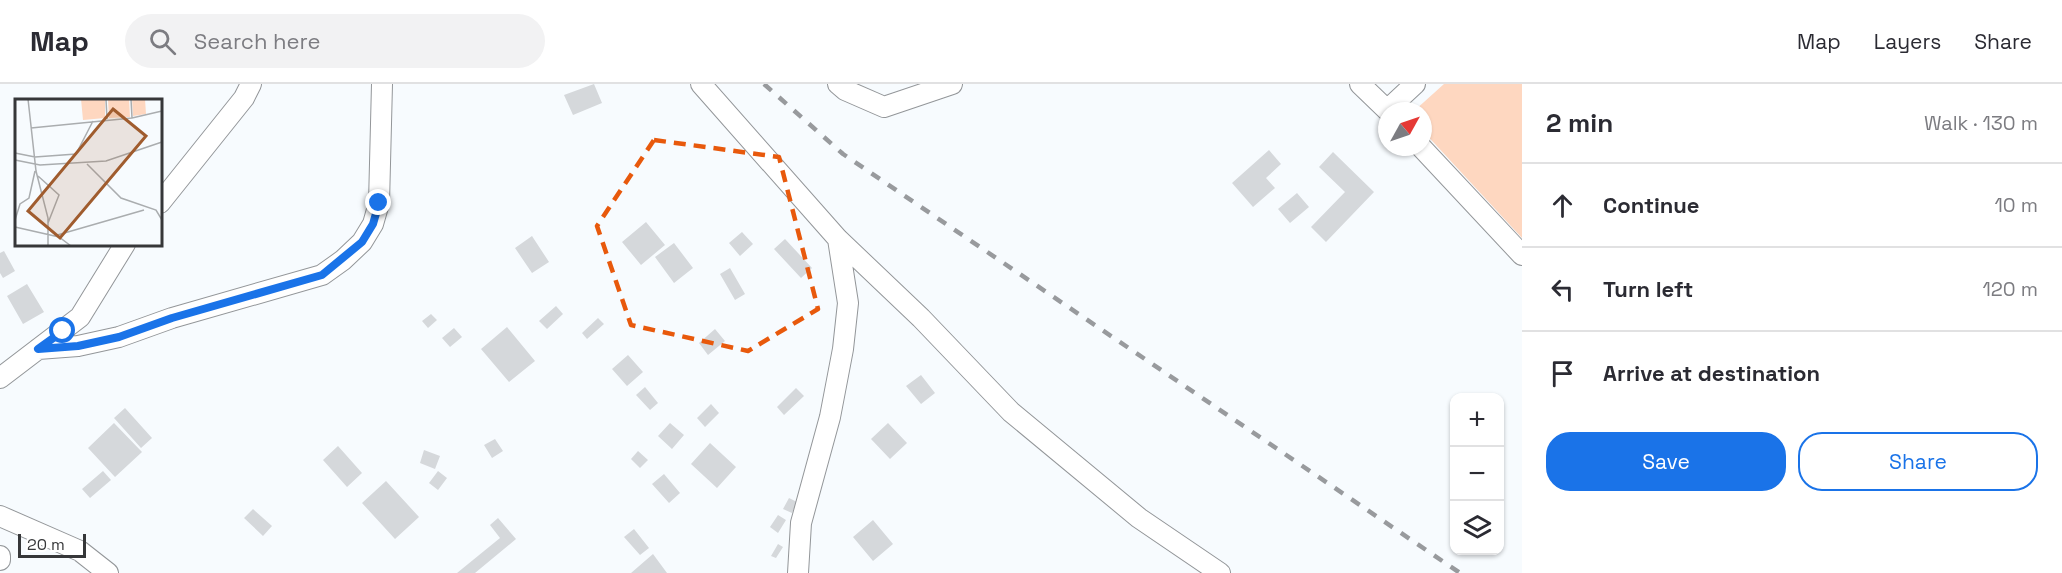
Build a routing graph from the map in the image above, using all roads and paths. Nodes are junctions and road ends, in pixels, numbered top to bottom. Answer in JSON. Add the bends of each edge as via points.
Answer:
{"nodes":[{"id":1,"x":251,"y":84,"type":"edge"},
{"id":2,"x":382,"y":84,"type":"edge"},
{"id":3,"x":700,"y":84,"type":"edge"},
{"id":4,"x":838,"y":84,"type":"edge"},
{"id":5,"x":952,"y":84,"type":"edge"},
{"id":6,"x":1360,"y":84,"type":"edge"},
{"id":7,"x":1415,"y":84,"type":"edge"},
{"id":8,"x":1379,"y":102,"type":"edge"},
{"id":9,"x":1396,"y":102,"type":"edge"},
{"id":10,"x":1429,"y":156,"type":"edge"},
{"id":11,"x":162,"y":200,"type":"edge"},
{"id":12,"x":838,"y":238,"type":"junction"},
{"id":13,"x":124,"y":246,"type":"edge"},
{"id":14,"x":1522,"y":255,"type":"edge"},
{"id":15,"x":38,"y":349,"type":"junction"},
{"id":16,"x":0,"y":378,"type":"edge"},
{"id":17,"x":0,"y":516,"type":"edge"},
{"id":18,"x":108,"y":573,"type":"edge"},
{"id":19,"x":798,"y":573,"type":"edge"},
{"id":20,"x":1220,"y":573,"type":"edge"}],
"edges":[{"from":1,"to":11,"type":"street"},
{"from":2,"to":15,"type":"street","via":[[379,203],[362,242],[343,260],[322,275],[119,337]]},
{"from":3,"to":12,"type":"street"},
{"from":4,"to":5,"type":"street","via":[[884,107]]},
{"from":6,"to":8,"type":"street"},
{"from":7,"to":9,"type":"street"},
{"from":10,"to":14,"type":"street"},
{"from":12,"to":19,"type":"street","via":[[848,303],[843,349],[830,417],[801,523]]},
{"from":12,"to":20,"type":"street","via":[[1011,412],[1138,518]]},
{"from":13,"to":15,"type":"street","via":[[80,317]]},
{"from":15,"to":16,"type":"street"},
{"from":17,"to":18,"type":"street","via":[[80,551]]}]}
